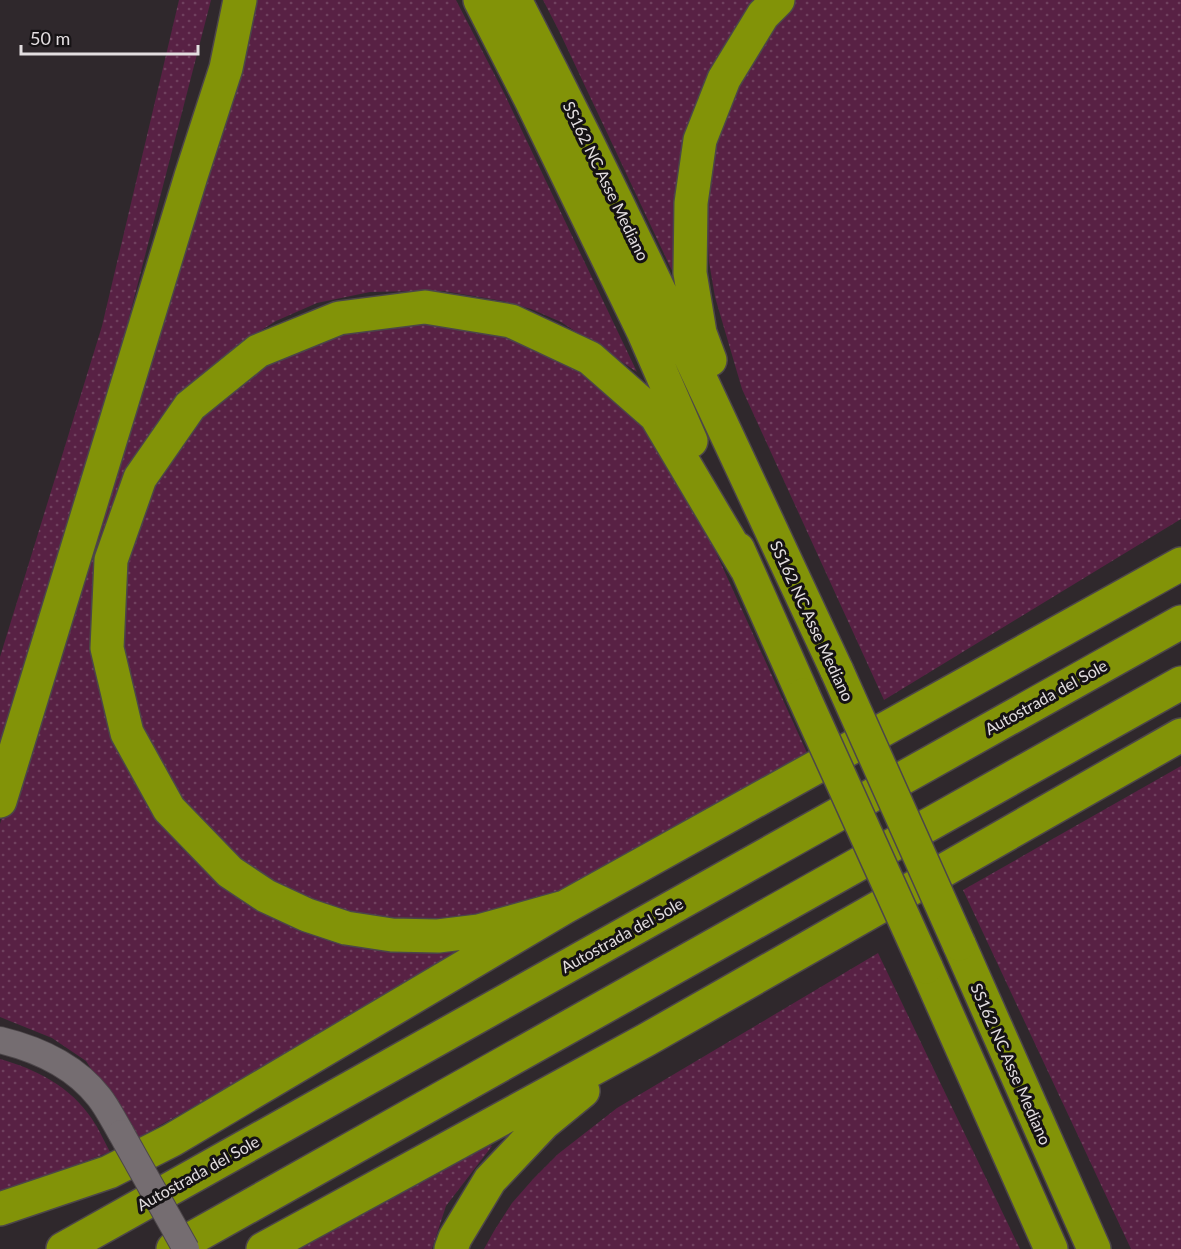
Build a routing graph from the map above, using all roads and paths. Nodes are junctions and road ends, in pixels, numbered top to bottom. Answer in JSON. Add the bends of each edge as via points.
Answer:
{"nodes":[{"id":1,"x":240,"y":0,"type":"edge"},
{"id":2,"x":480,"y":0,"type":"edge"},
{"id":3,"x":515,"y":0,"type":"edge"},
{"id":4,"x":778,"y":0,"type":"edge"},
{"id":5,"x":1181,"y":552,"type":"edge"},
{"id":6,"x":780,"y":553,"type":"junction"},
{"id":7,"x":1181,"y":564,"type":"edge"},
{"id":8,"x":746,"y":568,"type":"junction"},
{"id":9,"x":1128,"y":592,"type":"junction"},
{"id":10,"x":1181,"y":622,"type":"edge"},
{"id":11,"x":1181,"y":683,"type":"edge"},
{"id":12,"x":1181,"y":735,"type":"edge"},
{"id":13,"x":1181,"y":743,"type":"edge"},
{"id":14,"x":1143,"y":756,"type":"junction"},
{"id":15,"x":0,"y":801,"type":"edge"},
{"id":16,"x":565,"y":907,"type":"junction"},
{"id":17,"x":0,"y":1040,"type":"edge"},
{"id":18,"x":646,"y":1040,"type":"junction"},
{"id":19,"x":1053,"y":1159,"type":"junction"},
{"id":20,"x":0,"y":1209,"type":"edge"},
{"id":21,"x":63,"y":1249,"type":"edge"},
{"id":22,"x":172,"y":1249,"type":"edge"},
{"id":23,"x":186,"y":1249,"type":"edge"},
{"id":24,"x":263,"y":1249,"type":"edge"},
{"id":25,"x":451,"y":1249,"type":"edge"},
{"id":26,"x":1051,"y":1249,"type":"edge"},
{"id":27,"x":1094,"y":1249,"type":"edge"},
{"id":28,"x":1116,"y":1249,"type":"edge"}],
"edges":[{"from":1,"to":15,"type":"highway","via":[[226,68]]},
{"from":2,"to":8,"type":"highway","name":"SS162 NC Asse Mediano","via":[[643,331]]},
{"from":3,"to":6,"type":"highway","name":"SS162 NC Asse Mediano","via":[[674,321]]},
{"from":4,"to":6,"type":"highway","via":[[762,15],[724,79],[700,140],[691,203],[690,273],[700,333]]},
{"from":5,"to":9,"type":"highway"},
{"from":6,"to":19,"type":"highway","name":"SS162 NC Asse Mediano","bridge":true,"via":[[837,671]]},
{"from":7,"to":9,"type":"highway"},
{"from":8,"to":16,"type":"highway","via":[[657,416],[590,358],[511,321],[425,307],[339,318],[258,351],[190,406],[140,478],[111,560],[107,648],[127,733],[169,809],[230,872],[266,896],[307,915],[345,928],[392,935],[438,936],[479,931]]},
{"from":8,"to":26,"type":"highway","name":"SS162 NC Asse Mediano","bridge":true},
{"from":9,"to":16,"type":"highway"},
{"from":10,"to":21,"type":"highway","name":"Autostrada del Sole"},
{"from":11,"to":22,"type":"highway"},
{"from":12,"to":14,"type":"highway"},
{"from":13,"to":14,"type":"highway"},
{"from":14,"to":18,"type":"highway"},
{"from":16,"to":20,"type":"highway","via":[[172,1140],[109,1172]]},
{"from":17,"to":23,"type":"street","bridge":true,"via":[[54,1060],[79,1076],[99,1097]]},
{"from":18,"to":24,"type":"highway"},
{"from":18,"to":25,"type":"highway","via":[[544,1123],[490,1180]]},
{"from":19,"to":27,"type":"highway","name":"SS162 NC Asse Mediano"},
{"from":19,"to":28,"type":"highway"}]}
